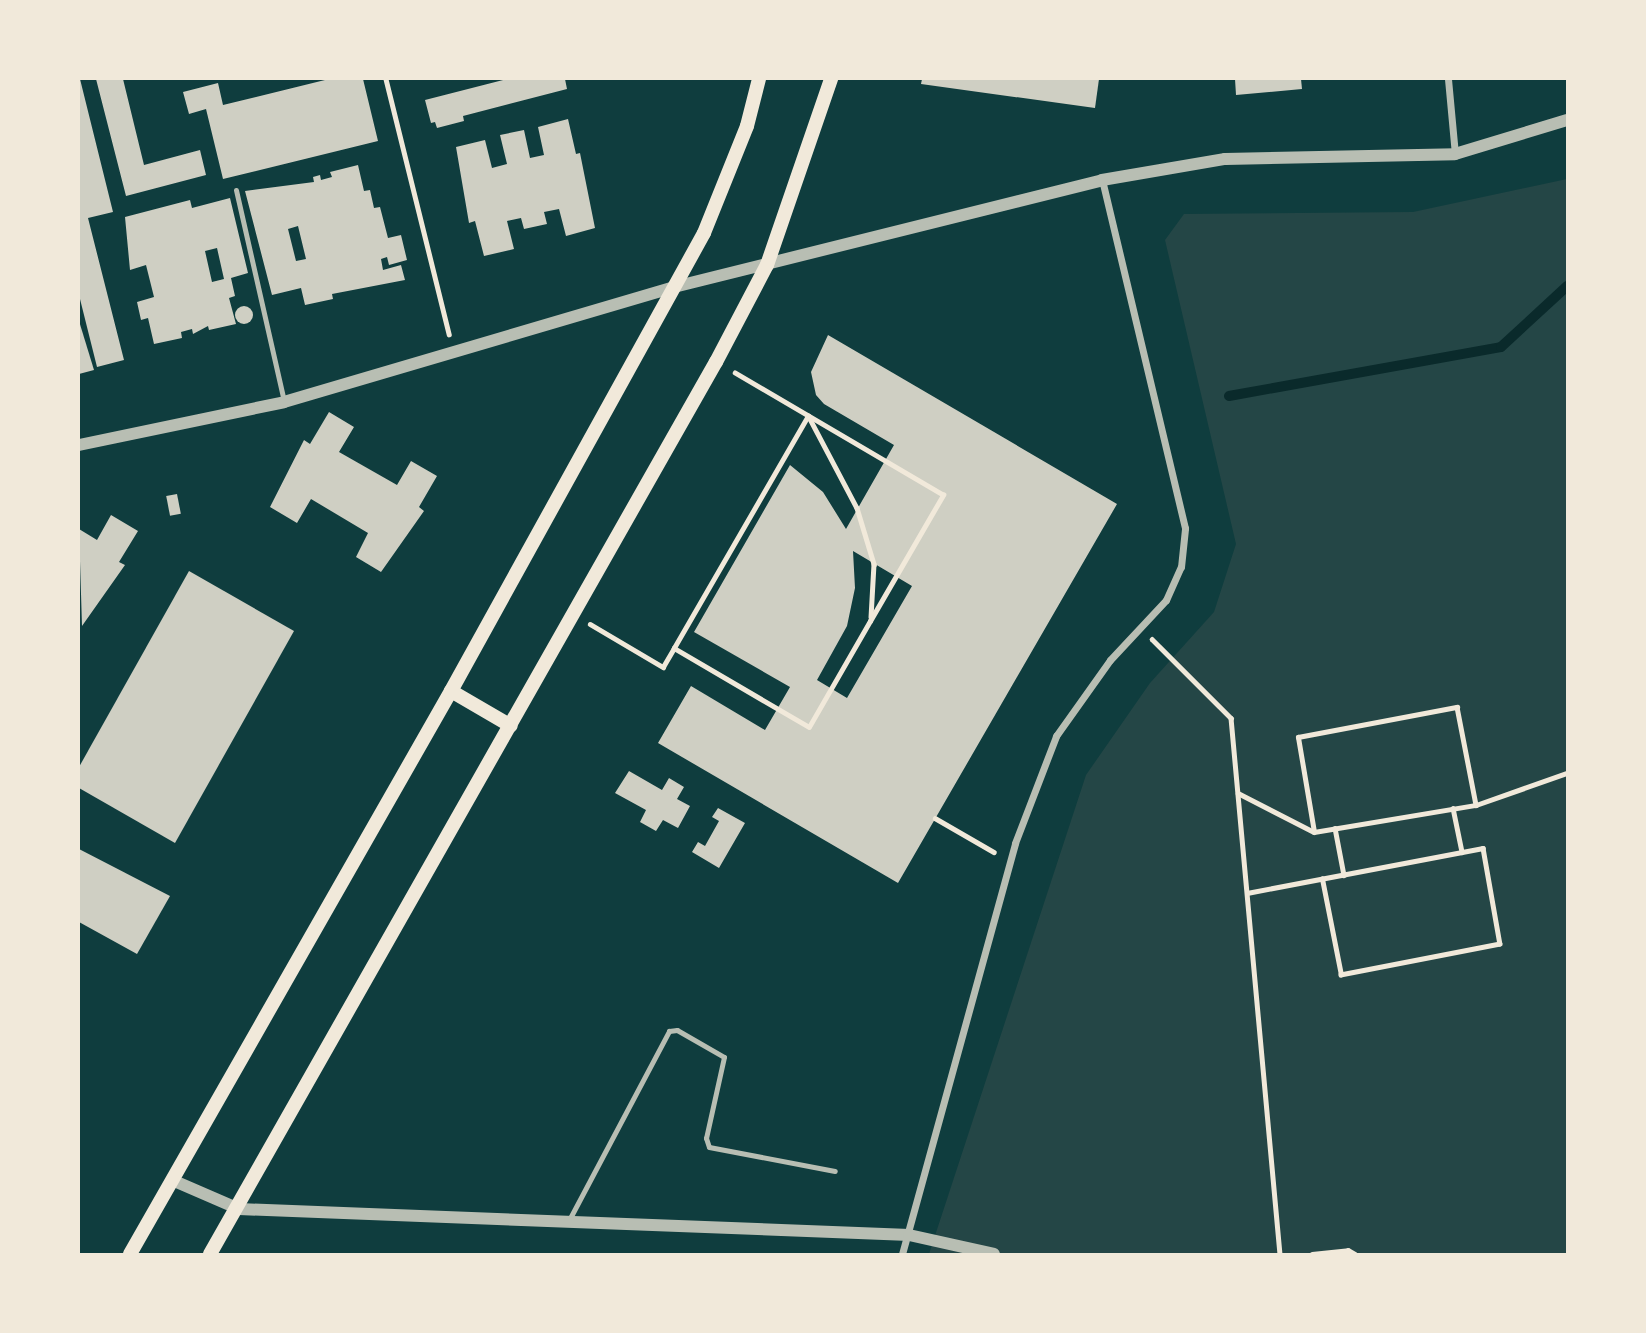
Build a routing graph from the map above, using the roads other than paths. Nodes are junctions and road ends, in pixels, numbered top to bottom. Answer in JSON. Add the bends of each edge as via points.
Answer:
{"nodes":[{"id":1,"x":759,"y":79,"type":"edge"},
{"id":2,"x":831,"y":79,"type":"edge"},
{"id":3,"x":1448,"y":79,"type":"edge"},
{"id":4,"x":1567,"y":120,"type":"edge"},
{"id":5,"x":1455,"y":154,"type":"junction"},
{"id":6,"x":1102,"y":180,"type":"junction"},
{"id":7,"x":236,"y":190,"type":"dead end"},
{"id":8,"x":767,"y":265,"type":"junction"},
{"id":9,"x":674,"y":287,"type":"junction"},
{"id":10,"x":284,"y":402,"type":"junction"},
{"id":11,"x":79,"y":445,"type":"edge"},
{"id":12,"x":452,"y":691,"type":"junction"},
{"id":13,"x":511,"y":726,"type":"junction"},
{"id":14,"x":835,"y":1171,"type":"dead end"},
{"id":15,"x":172,"y":1180,"type":"junction"},
{"id":16,"x":239,"y":1209,"type":"junction"},
{"id":17,"x":569,"y":1220,"type":"junction"},
{"id":18,"x":909,"y":1235,"type":"junction"},
{"id":19,"x":130,"y":1254,"type":"edge"},
{"id":20,"x":210,"y":1254,"type":"edge"},
{"id":21,"x":902,"y":1254,"type":"edge"},
{"id":22,"x":993,"y":1254,"type":"edge"}],
"edges":[{"from":1,"to":9,"type":"main road","via":[[747,127],[704,233]]},
{"from":2,"to":8,"type":"main road"},
{"from":3,"to":5,"type":"street"},
{"from":4,"to":5,"type":"street"},
{"from":5,"to":6,"type":"street","via":[[1225,159]]},
{"from":6,"to":8,"type":"street"},
{"from":6,"to":18,"type":"street","via":[[1185,528],[1181,568],[1166,600],[1110,660],[1056,736],[1010,861]]},
{"from":7,"to":10,"type":"lane"},
{"from":8,"to":9,"type":"street"},
{"from":8,"to":13,"type":"main road"},
{"from":9,"to":10,"type":"street"},
{"from":9,"to":12,"type":"main road"},
{"from":10,"to":11,"type":"street"},
{"from":12,"to":13,"type":"main road"},
{"from":12,"to":15,"type":"main road"},
{"from":13,"to":16,"type":"main road"},
{"from":14,"to":17,"type":"lane","via":[[709,1147],[706,1138],[724,1057],[677,1030],[669,1031]]},
{"from":15,"to":16,"type":"street"},
{"from":15,"to":19,"type":"main road"},
{"from":16,"to":17,"type":"street"},
{"from":16,"to":20,"type":"main road"},
{"from":17,"to":18,"type":"street"},
{"from":18,"to":21,"type":"street"},
{"from":18,"to":22,"type":"street"}]}
